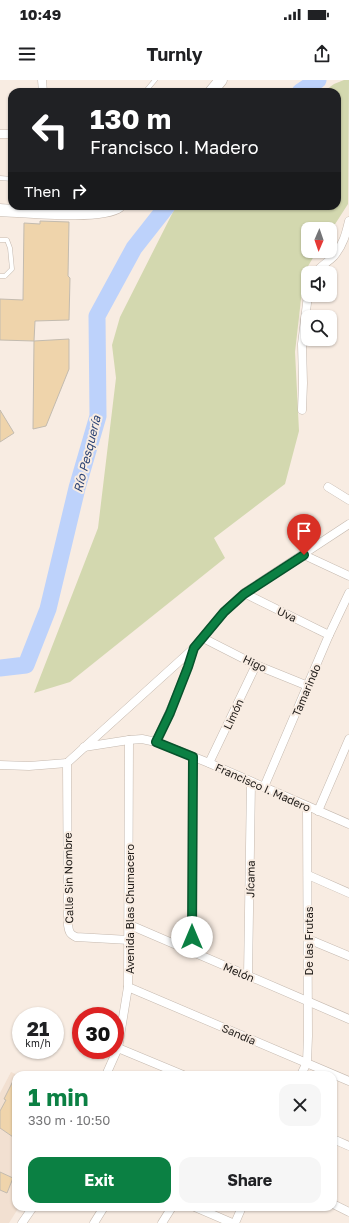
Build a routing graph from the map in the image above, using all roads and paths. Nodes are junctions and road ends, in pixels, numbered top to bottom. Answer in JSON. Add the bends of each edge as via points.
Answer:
{"nodes":[{"id":1,"x":155,"y":80,"type":"edge"},
{"id":2,"x":221,"y":80,"type":"edge"},
{"id":3,"x":148,"y":88,"type":"edge"},
{"id":4,"x":214,"y":88,"type":"edge"},
{"id":5,"x":0,"y":210,"type":"edge"},
{"id":6,"x":111,"y":210,"type":"edge"},
{"id":7,"x":349,"y":221,"type":"edge"},
{"id":8,"x":0,"y":240,"type":"edge"},
{"id":9,"x":321,"y":266,"type":"edge"},
{"id":10,"x":0,"y":276,"type":"edge"},
{"id":11,"x":307,"y":302,"type":"edge"},
{"id":12,"x":302,"y":410,"type":"dead end"},
{"id":13,"x":328,"y":487,"type":"dead end"},
{"id":14,"x":349,"y":500,"type":"edge"},
{"id":15,"x":349,"y":524,"type":"edge"},
{"id":16,"x":304,"y":555,"type":"junction"},
{"id":17,"x":349,"y":576,"type":"edge"},
{"id":18,"x":349,"y":593,"type":"edge"},
{"id":19,"x":244,"y":594,"type":"junction"},
{"id":20,"x":329,"y":635,"type":"junction"},
{"id":21,"x":203,"y":638,"type":"junction"},
{"id":22,"x":194,"y":648,"type":"junction"},
{"id":23,"x":256,"y":665,"type":"junction"},
{"id":24,"x":308,"y":686,"type":"junction"},
{"id":25,"x":349,"y":739,"type":"edge"},
{"id":26,"x":129,"y":740,"type":"junction"},
{"id":27,"x":156,"y":742,"type":"junction"},
{"id":28,"x":83,"y":747,"type":"junction"},
{"id":29,"x":193,"y":757,"type":"junction"},
{"id":30,"x":67,"y":763,"type":"junction"},
{"id":31,"x":209,"y":763,"type":"junction"},
{"id":32,"x":0,"y":765,"type":"edge"},
{"id":33,"x":251,"y":782,"type":"junction"},
{"id":34,"x":264,"y":787,"type":"junction"},
{"id":35,"x":307,"y":806,"type":"junction"},
{"id":36,"x":318,"y":811,"type":"junction"},
{"id":37,"x":349,"y":824,"type":"edge"},
{"id":38,"x":308,"y":875,"type":"junction"},
{"id":39,"x":349,"y":893,"type":"edge"},
{"id":40,"x":130,"y":926,"type":"junction"},
{"id":41,"x":308,"y":939,"type":"junction"},
{"id":42,"x":129,"y":940,"type":"junction"},
{"id":43,"x":192,"y":952,"type":"junction"},
{"id":44,"x":349,"y":956,"type":"edge"},
{"id":45,"x":248,"y":976,"type":"junction"},
{"id":46,"x":128,"y":987,"type":"junction"},
{"id":47,"x":308,"y":1002,"type":"junction"},
{"id":48,"x":124,"y":1011,"type":"edge"},
{"id":49,"x":349,"y":1019,"type":"edge"},
{"id":50,"x":124,"y":1050,"type":"edge"},
{"id":51,"x":113,"y":1059,"type":"edge"},
{"id":52,"x":307,"y":1062,"type":"junction"},
{"id":53,"x":108,"y":1071,"type":"edge"},
{"id":54,"x":173,"y":1071,"type":"edge"},
{"id":55,"x":303,"y":1071,"type":"edge"},
{"id":56,"x":327,"y":1071,"type":"edge"},
{"id":57,"x":337,"y":1076,"type":"edge"},
{"id":58,"x":349,"y":1081,"type":"edge"},
{"id":59,"x":337,"y":1141,"type":"edge"},
{"id":60,"x":349,"y":1146,"type":"edge"},
{"id":61,"x":337,"y":1206,"type":"edge"},
{"id":62,"x":30,"y":1211,"type":"edge"},
{"id":63,"x":102,"y":1211,"type":"edge"},
{"id":64,"x":170,"y":1211,"type":"edge"},
{"id":65,"x":204,"y":1211,"type":"edge"},
{"id":66,"x":240,"y":1211,"type":"edge"},
{"id":67,"x":349,"y":1212,"type":"edge"},
{"id":68,"x":22,"y":1223,"type":"edge"},
{"id":69,"x":94,"y":1223,"type":"edge"},
{"id":70,"x":162,"y":1223,"type":"edge"},
{"id":71,"x":232,"y":1223,"type":"edge"},
{"id":72,"x":235,"y":1223,"type":"edge"}],
"edges":[{"from":1,"to":3,"type":"lane"},
{"from":2,"to":4,"type":"street"},
{"from":5,"to":6,"type":"street","via":[[89,214]]},
{"from":7,"to":9,"type":"street","via":[[345,238],[339,248],[333,257]]},
{"from":8,"to":10,"type":"lane","via":[[7,240],[12,269],[5,276]]},
{"from":11,"to":12,"type":"street","via":[[302,344]]},
{"from":13,"to":14,"type":"street"},
{"from":15,"to":16,"type":"street"},
{"from":16,"to":17,"type":"street"},
{"from":16,"to":19,"type":"street"},
{"from":18,"to":20,"type":"street","name":"Tamarindo"},
{"from":19,"to":20,"type":"street","name":"Uva"},
{"from":19,"to":21,"type":"street","via":[[224,612]]},
{"from":20,"to":24,"type":"street","name":"Tamarindo"},
{"from":21,"to":22,"type":"street"},
{"from":21,"to":23,"type":"street","name":"Higo"},
{"from":22,"to":27,"type":"street","via":[[170,713]]},
{"from":22,"to":28,"type":"street"},
{"from":23,"to":24,"type":"street","name":"Higo"},
{"from":23,"to":31,"type":"street","name":"Limón"},
{"from":24,"to":34,"type":"street","name":"Tamarindo"},
{"from":25,"to":36,"type":"street"},
{"from":26,"to":27,"type":"street","name":"Francisco I. Madero"},
{"from":26,"to":28,"type":"street","name":"Francisco I. Madero"},
{"from":26,"to":40,"type":"street","name":"Avenida Blas Chumacero"},
{"from":27,"to":29,"type":"street","name":"Francisco I. Madero"},
{"from":28,"to":30,"type":"street"},
{"from":29,"to":31,"type":"street","name":"Francisco I. Madero"},
{"from":29,"to":43,"type":"street"},
{"from":30,"to":32,"type":"street"},
{"from":30,"to":42,"type":"street","name":"Calle Sin Nombre","via":[[69,932],[76,936]]},
{"from":31,"to":33,"type":"street","name":"Francisco I. Madero"},
{"from":33,"to":34,"type":"street","name":"Francisco I. Madero"},
{"from":33,"to":45,"type":"street","name":"Jícama"},
{"from":34,"to":35,"type":"street","name":"Francisco I. Madero"},
{"from":35,"to":36,"type":"street","name":"Francisco I. Madero"},
{"from":35,"to":38,"type":"street","name":"De las Frutas"},
{"from":36,"to":37,"type":"street","name":"Francisco I. Madero"},
{"from":38,"to":39,"type":"street"},
{"from":38,"to":41,"type":"street","name":"De las Frutas"},
{"from":40,"to":42,"type":"street","name":"Avenida Blas Chumacero"},
{"from":40,"to":43,"type":"street","name":"Melón"},
{"from":41,"to":44,"type":"street"},
{"from":41,"to":47,"type":"street","name":"De las Frutas"},
{"from":42,"to":46,"type":"street","name":"Avenida Blas Chumacero"},
{"from":43,"to":45,"type":"street","name":"Melón"},
{"from":45,"to":47,"type":"street","name":"Melón"},
{"from":46,"to":48,"type":"street","name":"Avenida Blas Chumacero"},
{"from":46,"to":52,"type":"street","name":"Sandía"},
{"from":47,"to":49,"type":"street","name":"Melón"},
{"from":47,"to":52,"type":"street","name":"De las Frutas"},
{"from":50,"to":54,"type":"street"},
{"from":51,"to":53,"type":"street","name":"Avenida Blas Chumacero"},
{"from":52,"to":55,"type":"street","name":"De las Frutas"},
{"from":52,"to":56,"type":"street","name":"Sandía"},
{"from":57,"to":58,"type":"street","name":"Sandía"},
{"from":59,"to":60,"type":"street"},
{"from":61,"to":67,"type":"street"},
{"from":62,"to":68,"type":"street"},
{"from":63,"to":69,"type":"street"},
{"from":64,"to":70,"type":"street"},
{"from":65,"to":71,"type":"street"},
{"from":66,"to":72,"type":"street"}]}
